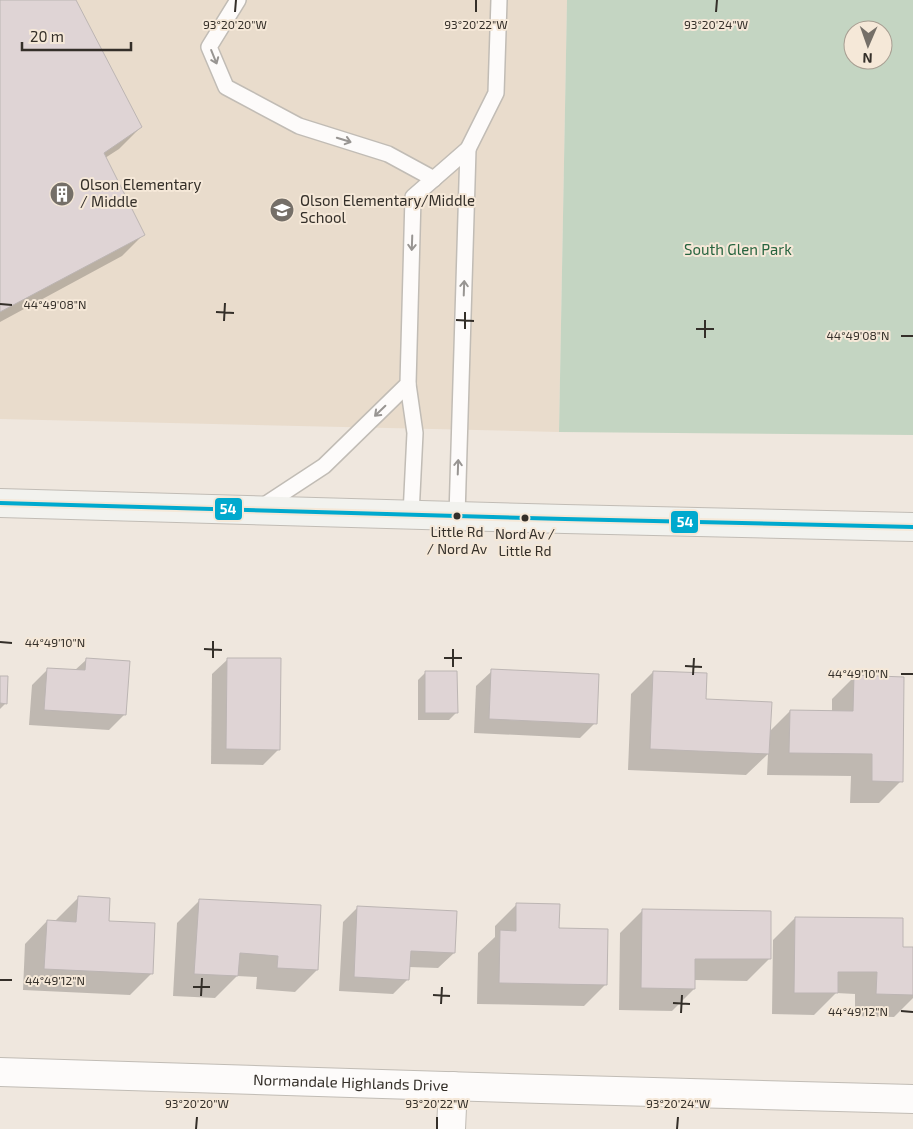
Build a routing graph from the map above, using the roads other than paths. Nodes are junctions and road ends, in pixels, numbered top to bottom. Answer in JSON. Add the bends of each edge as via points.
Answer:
{"nodes":[{"id":1,"x":238,"y":0,"type":"edge"},
{"id":2,"x":498,"y":0,"type":"edge"},
{"id":3,"x":468,"y":149,"type":"junction"},
{"id":4,"x":434,"y":178,"type":"junction"},
{"id":5,"x":408,"y":384,"type":"junction"},
{"id":6,"x":0,"y":503,"type":"edge"},
{"id":7,"x":256,"y":510,"type":"junction"},
{"id":8,"x":411,"y":515,"type":"junction"},
{"id":9,"x":457,"y":516,"type":"junction"},
{"id":10,"x":913,"y":527,"type":"edge"},
{"id":11,"x":0,"y":1072,"type":"edge"},
{"id":12,"x":453,"y":1086,"type":"junction"},
{"id":13,"x":913,"y":1099,"type":"edge"},
{"id":14,"x":451,"y":1129,"type":"edge"}],
"edges":[{"from":1,"to":4,"type":"lane","one_way":true,"via":[[210,47],[226,87],[299,126],[388,154]]},
{"from":2,"to":3,"type":"lane","via":[[496,92]]},
{"from":3,"to":4,"type":"lane"},
{"from":9,"to":3,"type":"lane","one_way":true},
{"from":4,"to":5,"type":"lane","one_way":true,"via":[[413,197]]},
{"from":5,"to":7,"type":"lane","one_way":true,"via":[[324,466]]},
{"from":5,"to":8,"type":"lane","via":[[414,433]]},
{"from":6,"to":7,"type":"street"},
{"from":7,"to":8,"type":"street"},
{"from":8,"to":9,"type":"street"},
{"from":9,"to":10,"type":"street"},
{"from":11,"to":12,"type":"street","name":"Normandale Highlands Drive"},
{"from":12,"to":13,"type":"street","name":"Normandale Highlands Drive"},
{"from":12,"to":14,"type":"street"}]}
